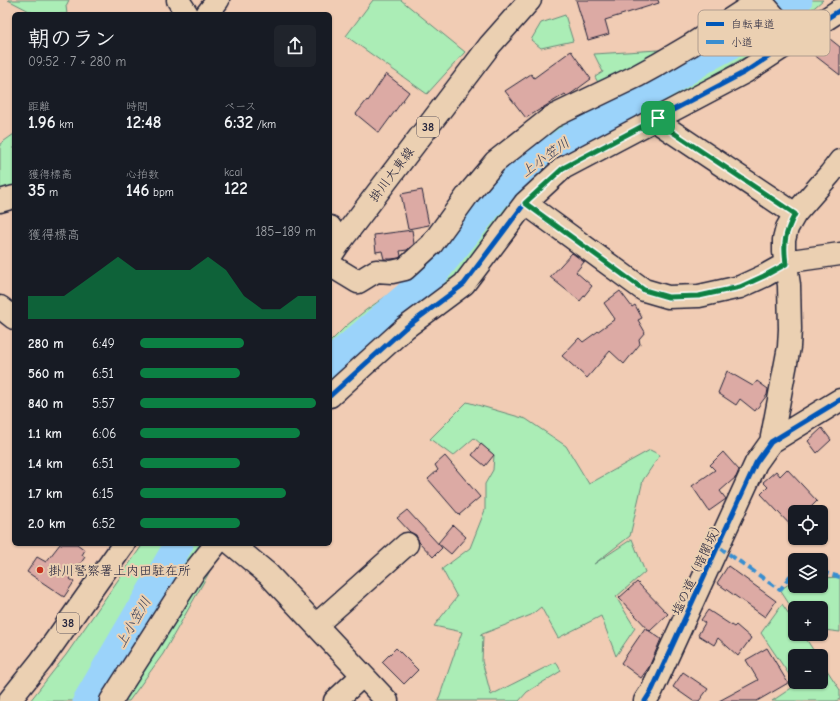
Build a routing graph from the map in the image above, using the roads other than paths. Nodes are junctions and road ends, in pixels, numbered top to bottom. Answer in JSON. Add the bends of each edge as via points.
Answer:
{"nodes":[{"id":1,"x":178,"y":0,"type":"edge"},
{"id":2,"x":218,"y":0,"type":"edge"},
{"id":3,"x":530,"y":0,"type":"edge"},
{"id":4,"x":761,"y":2,"type":"edge"},
{"id":5,"x":748,"y":10,"type":"edge"},
{"id":6,"x":768,"y":10,"type":"edge"},
{"id":7,"x":840,"y":10,"type":"edge"},
{"id":8,"x":186,"y":12,"type":"edge"},
{"id":9,"x":209,"y":12,"type":"edge"},
{"id":10,"x":830,"y":16,"type":"edge"},
{"id":11,"x":698,"y":41,"type":"edge"},
{"id":12,"x":767,"y":56,"type":"edge"},
{"id":13,"x":658,"y":118,"type":"junction"},
{"id":14,"x":840,"y":161,"type":"edge"},
{"id":15,"x":12,"y":198,"type":"edge"},
{"id":16,"x":0,"y":201,"type":"edge"},
{"id":17,"x":525,"y":203,"type":"junction"},
{"id":18,"x":795,"y":214,"type":"junction"},
{"id":19,"x":333,"y":242,"type":"edge"},
{"id":20,"x":840,"y":254,"type":"edge"},
{"id":21,"x":786,"y":264,"type":"junction"},
{"id":22,"x":332,"y":266,"type":"edge"},
{"id":23,"x":0,"y":307,"type":"edge"},
{"id":24,"x":12,"y":316,"type":"edge"},
{"id":25,"x":332,"y":394,"type":"edge"},
{"id":26,"x":840,"y":400,"type":"edge"},
{"id":27,"x":771,"y":442,"type":"junction"},
{"id":28,"x":407,"y":544,"type":"dead end"},
{"id":29,"x":123,"y":546,"type":"edge"},
{"id":30,"x":214,"y":546,"type":"edge"},
{"id":31,"x":234,"y":546,"type":"edge"},
{"id":32,"x":316,"y":625,"type":"junction"},
{"id":33,"x":362,"y":676,"type":"junction"},
{"id":34,"x":9,"y":701,"type":"edge"},
{"id":35,"x":111,"y":701,"type":"edge"},
{"id":36,"x":335,"y":701,"type":"edge"},
{"id":37,"x":387,"y":701,"type":"edge"},
{"id":38,"x":645,"y":701,"type":"edge"}],
"edges":[{"from":1,"to":8,"type":"street"},
{"from":2,"to":9,"type":"street"},
{"from":3,"to":19,"type":"street","name":"掛川大東線","number":"38","via":[[490,45]]},
{"from":4,"to":5,"type":"street"},
{"from":4,"to":6,"type":"street"},
{"from":7,"to":10,"type":"street"},
{"from":11,"to":22,"type":"street","via":[[650,69],[552,116],[495,162],[432,244],[405,269],[392,272],[376,271],[358,282]]},
{"from":12,"to":13,"type":"street","via":[[745,72]]},
{"from":13,"to":17,"type":"street","via":[[563,168]]},
{"from":13,"to":18,"type":"street","via":[[662,125]]},
{"from":14,"to":18,"type":"street"},
{"from":15,"to":16,"type":"street"},
{"from":17,"to":21,"type":"street","via":[[644,290],[668,297],[699,296],[740,287]]},
{"from":17,"to":25,"type":"street","via":[[464,284],[405,328]]},
{"from":18,"to":21,"type":"street","via":[[784,240]]},
{"from":20,"to":21,"type":"street","via":[[791,261]]},
{"from":21,"to":27,"type":"street","via":[[790,310],[789,347]]},
{"from":23,"to":24,"type":"street"},
{"from":26,"to":27,"type":"street"},
{"from":27,"to":38,"type":"street","name":"塩の道（暗闇坂）","via":[[756,463]]},
{"from":28,"to":32,"type":"street"},
{"from":29,"to":34,"type":"street","number":"38","via":[[41,661]]},
{"from":30,"to":35,"type":"street","via":[[193,573]]},
{"from":31,"to":32,"type":"street","via":[[268,574]]},
{"from":32,"to":33,"type":"street"},
{"from":33,"to":36,"type":"street"},
{"from":33,"to":37,"type":"street"}]}
